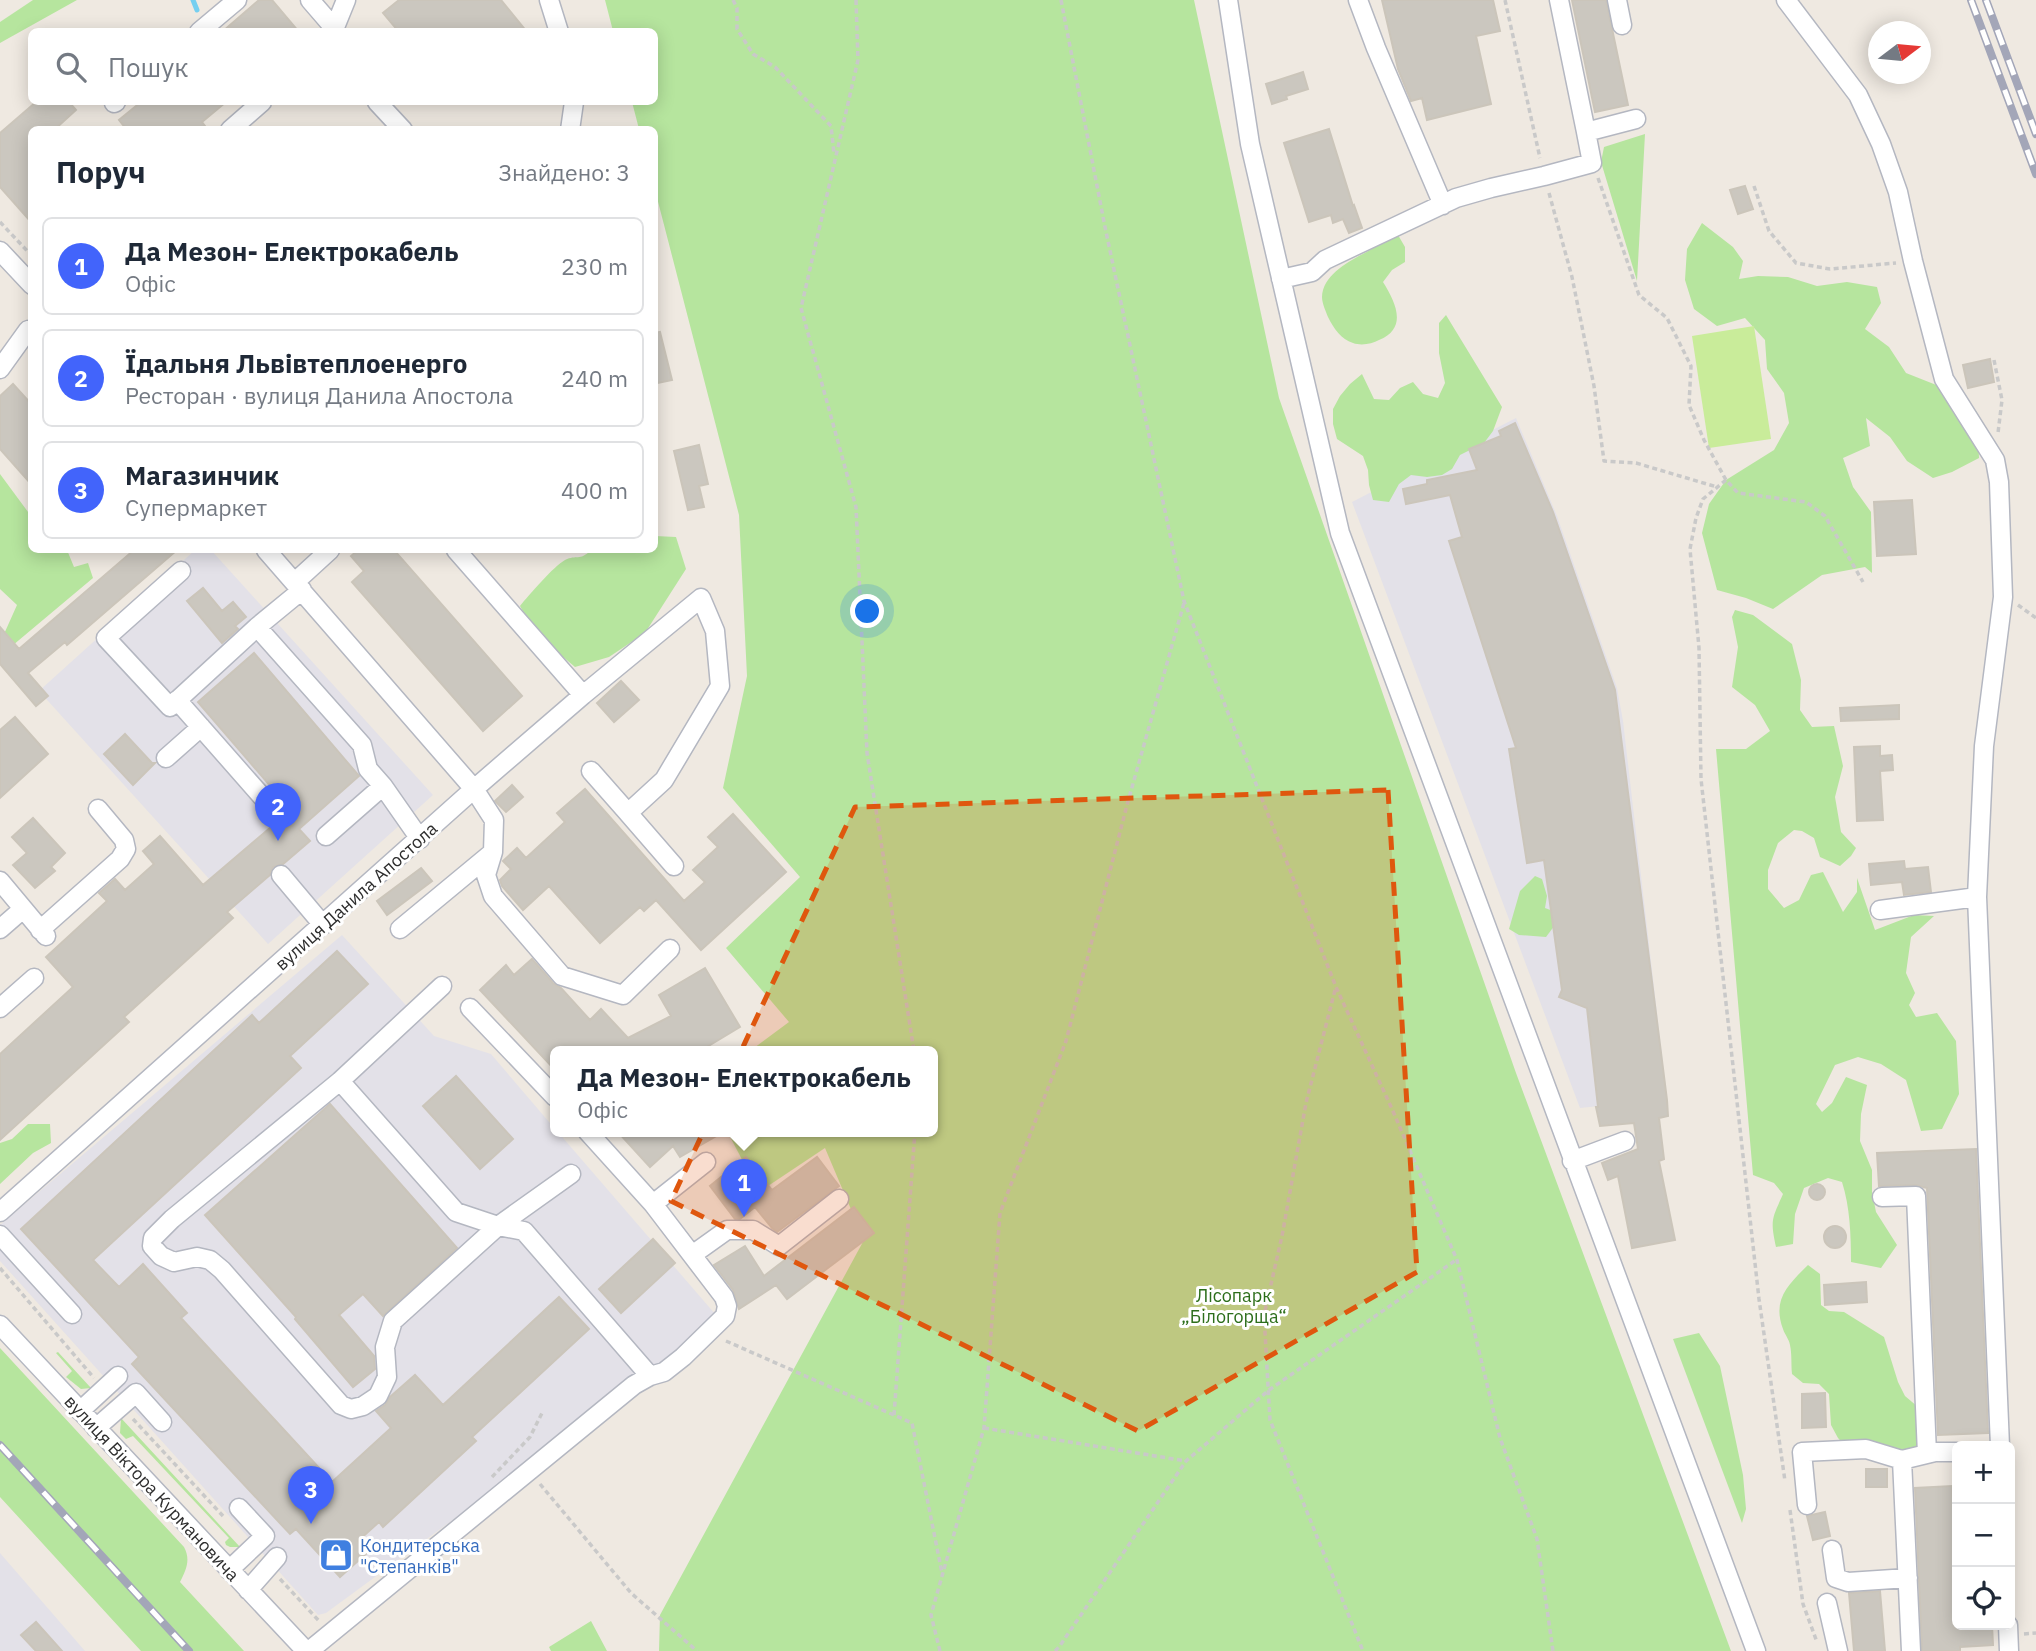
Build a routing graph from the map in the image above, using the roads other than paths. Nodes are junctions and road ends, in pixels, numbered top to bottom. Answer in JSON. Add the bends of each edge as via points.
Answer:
{"nodes":[{"id":1,"x":237,"y":0,"type":"edge"},
{"id":2,"x":310,"y":0,"type":"edge"},
{"id":3,"x":346,"y":0,"type":"edge"},
{"id":4,"x":549,"y":0,"type":"edge"},
{"id":5,"x":1228,"y":0,"type":"edge"},
{"id":6,"x":1358,"y":0,"type":"edge"},
{"id":7,"x":1559,"y":0,"type":"edge"},
{"id":8,"x":1617,"y":0,"type":"edge"},
{"id":9,"x":1786,"y":0,"type":"edge"},
{"id":10,"x":1622,"y":25,"type":"dead end"},
{"id":11,"x":204,"y":28,"type":"edge"},
{"id":12,"x":332,"y":28,"type":"edge"},
{"id":13,"x":335,"y":28,"type":"edge"},
{"id":14,"x":558,"y":28,"type":"edge"},
{"id":15,"x":258,"y":105,"type":"edge"},
{"id":16,"x":380,"y":105,"type":"edge"},
{"id":17,"x":574,"y":105,"type":"edge"},
{"id":18,"x":1636,"y":119,"type":"dead end"},
{"id":19,"x":234,"y":126,"type":"edge"},
{"id":20,"x":399,"y":126,"type":"edge"},
{"id":21,"x":571,"y":126,"type":"edge"},
{"id":22,"x":1586,"y":132,"type":"junction"},
{"id":23,"x":1443,"y":205,"type":"junction"},
{"id":24,"x":0,"y":251,"type":"edge"},
{"id":25,"x":1281,"y":279,"type":"junction"},
{"id":26,"x":28,"y":281,"type":"edge"},
{"id":27,"x":28,"y":331,"type":"edge"},
{"id":28,"x":28,"y":332,"type":"edge"},
{"id":29,"x":0,"y":356,"type":"edge"},
{"id":30,"x":0,"y":369,"type":"edge"},
{"id":31,"x":270,"y":553,"type":"edge"},
{"id":32,"x":327,"y":553,"type":"edge"},
{"id":33,"x":459,"y":553,"type":"edge"},
{"id":34,"x":180,"y":571,"type":"dead end"},
{"id":35,"x":298,"y":586,"type":"junction"},
{"id":36,"x":257,"y":627,"type":"junction"},
{"id":37,"x":583,"y":695,"type":"junction"},
{"id":38,"x":177,"y":700,"type":"junction"},
{"id":39,"x":201,"y":727,"type":"junction"},
{"id":40,"x":166,"y":758,"type":"dead end"},
{"id":41,"x":591,"y":771,"type":"dead end"},
{"id":42,"x":383,"y":786,"type":"junction"},
{"id":43,"x":474,"y":789,"type":"junction"},
{"id":44,"x":265,"y":800,"type":"dead end"},
{"id":45,"x":98,"y":809,"type":"dead end"},
{"id":46,"x":628,"y":813,"type":"junction"},
{"id":47,"x":326,"y":836,"type":"dead end"},
{"id":48,"x":420,"y":839,"type":"junction"},
{"id":49,"x":493,"y":852,"type":"junction"},
{"id":50,"x":674,"y":866,"type":"dead end"},
{"id":51,"x":281,"y":875,"type":"dead end"},
{"id":52,"x":0,"y":881,"type":"edge"},
{"id":53,"x":1977,"y":897,"type":"junction"},
{"id":54,"x":23,"y":909,"type":"junction"},
{"id":55,"x":1880,"y":910,"type":"dead end"},
{"id":56,"x":323,"y":925,"type":"junction"},
{"id":57,"x":0,"y":929,"type":"edge"},
{"id":58,"x":400,"y":929,"type":"dead end"},
{"id":59,"x":670,"y":949,"type":"dead end"},
{"id":60,"x":34,"y":978,"type":"dead end"},
{"id":61,"x":442,"y":986,"type":"dead end"},
{"id":62,"x":0,"y":1008,"type":"edge"},
{"id":63,"x":470,"y":1008,"type":"dead end"},
{"id":64,"x":340,"y":1081,"type":"junction"},
{"id":65,"x":550,"y":1092,"type":"edge"},
{"id":66,"x":592,"y":1137,"type":"edge"},
{"id":67,"x":1625,"y":1141,"type":"dead end"},
{"id":68,"x":1573,"y":1161,"type":"junction"},
{"id":69,"x":706,"y":1162,"type":"dead end"},
{"id":70,"x":571,"y":1174,"type":"dead end"},
{"id":71,"x":1882,"y":1197,"type":"dead end"},
{"id":72,"x":839,"y":1199,"type":"dead end"},
{"id":73,"x":653,"y":1204,"type":"junction"},
{"id":74,"x":0,"y":1212,"type":"edge"},
{"id":75,"x":498,"y":1226,"type":"junction"},
{"id":76,"x":0,"y":1235,"type":"edge"},
{"id":77,"x":692,"y":1255,"type":"junction"},
{"id":78,"x":72,"y":1314,"type":"dead end"},
{"id":79,"x":0,"y":1325,"type":"edge"},
{"id":80,"x":118,"y":1376,"type":"dead end"},
{"id":81,"x":650,"y":1376,"type":"junction"},
{"id":82,"x":80,"y":1411,"type":"junction"},
{"id":83,"x":162,"y":1422,"type":"dead end"},
{"id":84,"x":96,"y":1428,"type":"junction"},
{"id":85,"x":2000,"y":1441,"type":"edge"},
{"id":86,"x":1952,"y":1452,"type":"edge"},
{"id":87,"x":1927,"y":1454,"type":"junction"},
{"id":88,"x":1902,"y":1460,"type":"junction"},
{"id":89,"x":1807,"y":1505,"type":"dead end"},
{"id":90,"x":233,"y":1515,"type":"road end"},
{"id":91,"x":1832,"y":1550,"type":"dead end"},
{"id":92,"x":277,"y":1566,"type":"road end"},
{"id":93,"x":229,"y":1570,"type":"junction"},
{"id":94,"x":1908,"y":1578,"type":"junction"},
{"id":95,"x":248,"y":1590,"type":"junction"},
{"id":96,"x":1827,"y":1603,"type":"dead end"},
{"id":97,"x":2008,"y":1630,"type":"edge"},
{"id":98,"x":307,"y":1651,"type":"edge"},
{"id":99,"x":1756,"y":1651,"type":"edge"},
{"id":100,"x":1838,"y":1651,"type":"edge"},
{"id":101,"x":1911,"y":1651,"type":"edge"},
{"id":102,"x":2009,"y":1651,"type":"edge"}],
"edges":[{"from":1,"to":11,"type":"street"},
{"from":2,"to":12,"type":"street"},
{"from":3,"to":13,"type":"street"},
{"from":4,"to":14,"type":"street"},
{"from":5,"to":25,"type":"street","via":[[1250,144]]},
{"from":6,"to":23,"type":"street"},
{"from":7,"to":22,"type":"street"},
{"from":8,"to":10,"type":"street"},
{"from":9,"to":53,"type":"street","via":[[1858,95],[1881,144],[1898,192],[1944,379],[1995,460],[2003,597],[1984,746]]},
{"from":15,"to":19,"type":"street"},
{"from":16,"to":20,"type":"street"},
{"from":17,"to":21,"type":"street"},
{"from":18,"to":22,"type":"street"},
{"from":22,"to":23,"type":"street","via":[[1592,163],[1491,187]]},
{"from":23,"to":25,"type":"street","via":[[1325,260],[1312,272]]},
{"from":24,"to":26,"type":"street"},
{"from":25,"to":68,"type":"street","via":[[1340,533]]},
{"from":27,"to":29,"type":"street"},
{"from":28,"to":30,"type":"street"},
{"from":31,"to":35,"type":"street"},
{"from":32,"to":35,"type":"street"},
{"from":33,"to":37,"type":"street"},
{"from":34,"to":38,"type":"street","via":[[106,638],[170,707]]},
{"from":35,"to":36,"type":"street"},
{"from":35,"to":43,"type":"street"},
{"from":36,"to":38,"type":"street"},
{"from":36,"to":42,"type":"street","via":[[362,745],[368,769]]},
{"from":37,"to":43,"type":"street","name":"вулиця Данила Апостола"},
{"from":37,"to":46,"type":"street","name":"вулиця Данила Апостола","via":[[701,598],[715,631],[720,686],[664,780]]},
{"from":38,"to":39,"type":"street"},
{"from":39,"to":40,"type":"street"},
{"from":39,"to":44,"type":"street"},
{"from":41,"to":46,"type":"street"},
{"from":42,"to":47,"type":"street"},
{"from":42,"to":48,"type":"street"},
{"from":43,"to":48,"type":"street","name":"вулиця Данила Апостола"},
{"from":43,"to":49,"type":"street","via":[[494,820]]},
{"from":45,"to":54,"type":"street","via":[[124,840],[126,849],[120,859],[43,933]]},
{"from":46,"to":50,"type":"street"},
{"from":48,"to":56,"type":"street","name":"вулиця Данила Апостола"},
{"from":49,"to":58,"type":"street"},
{"from":49,"to":59,"type":"street","via":[[486,875],[493,895],[562,976],[624,995]]},
{"from":51,"to":56,"type":"street"},
{"from":52,"to":54,"type":"street"},
{"from":53,"to":55,"type":"street"},
{"from":53,"to":85,"type":"street"},
{"from":54,"to":57,"type":"street"},
{"from":56,"to":74,"type":"street","name":"вулиця Данила Апостола"},
{"from":60,"to":62,"type":"street"},
{"from":61,"to":64,"type":"street"},
{"from":63,"to":65,"type":"street"},
{"from":64,"to":75,"type":"street","via":[[456,1212]]},
{"from":64,"to":75,"type":"street","via":[[172,1219],[153,1238],[152,1246],[161,1256],[174,1262],[197,1257],[210,1260],[341,1405],[351,1409],[378,1396],[387,1377],[385,1347],[393,1321]]},
{"from":66,"to":73,"type":"street"},
{"from":67,"to":68,"type":"street"},
{"from":68,"to":99,"type":"street"},
{"from":69,"to":73,"type":"street"},
{"from":70,"to":75,"type":"street"},
{"from":71,"to":87,"type":"street","via":[[1916,1196]]},
{"from":72,"to":77,"type":"street","via":[[779,1246],[753,1230],[727,1230]]},
{"from":73,"to":77,"type":"street"},
{"from":75,"to":81,"type":"street","via":[[524,1231]]},
{"from":76,"to":78,"type":"street"},
{"from":77,"to":81,"type":"street","via":[[724,1297],[725,1316],[683,1357],[664,1372]]},
{"from":79,"to":82,"type":"street","name":"вулиця Віктора Курмановича"},
{"from":80,"to":82,"type":"street"},
{"from":81,"to":98,"type":"street"},
{"from":82,"to":84,"type":"street","name":"вулиця Віктора Курмановича"},
{"from":83,"to":84,"type":"street","via":[[135,1393]]},
{"from":84,"to":93,"type":"street","name":"вулиця Віктора Курмановича"},
{"from":86,"to":87,"type":"street"},
{"from":87,"to":88,"type":"street"},
{"from":88,"to":89,"type":"street","via":[[1866,1449],[1802,1452]]},
{"from":88,"to":94,"type":"street"},
{"from":90,"to":93,"type":"street","via":[[265,1536]]},
{"from":91,"to":94,"type":"street","via":[[1836,1578],[1847,1582]]},
{"from":92,"to":95,"type":"street"},
{"from":93,"to":95,"type":"street","name":"вулиця Віктора Курмановича"},
{"from":94,"to":101,"type":"street"},
{"from":95,"to":98,"type":"street","name":"вулиця Віктора Курмановича"},
{"from":96,"to":100,"type":"street"},
{"from":97,"to":102,"type":"street"}]}
